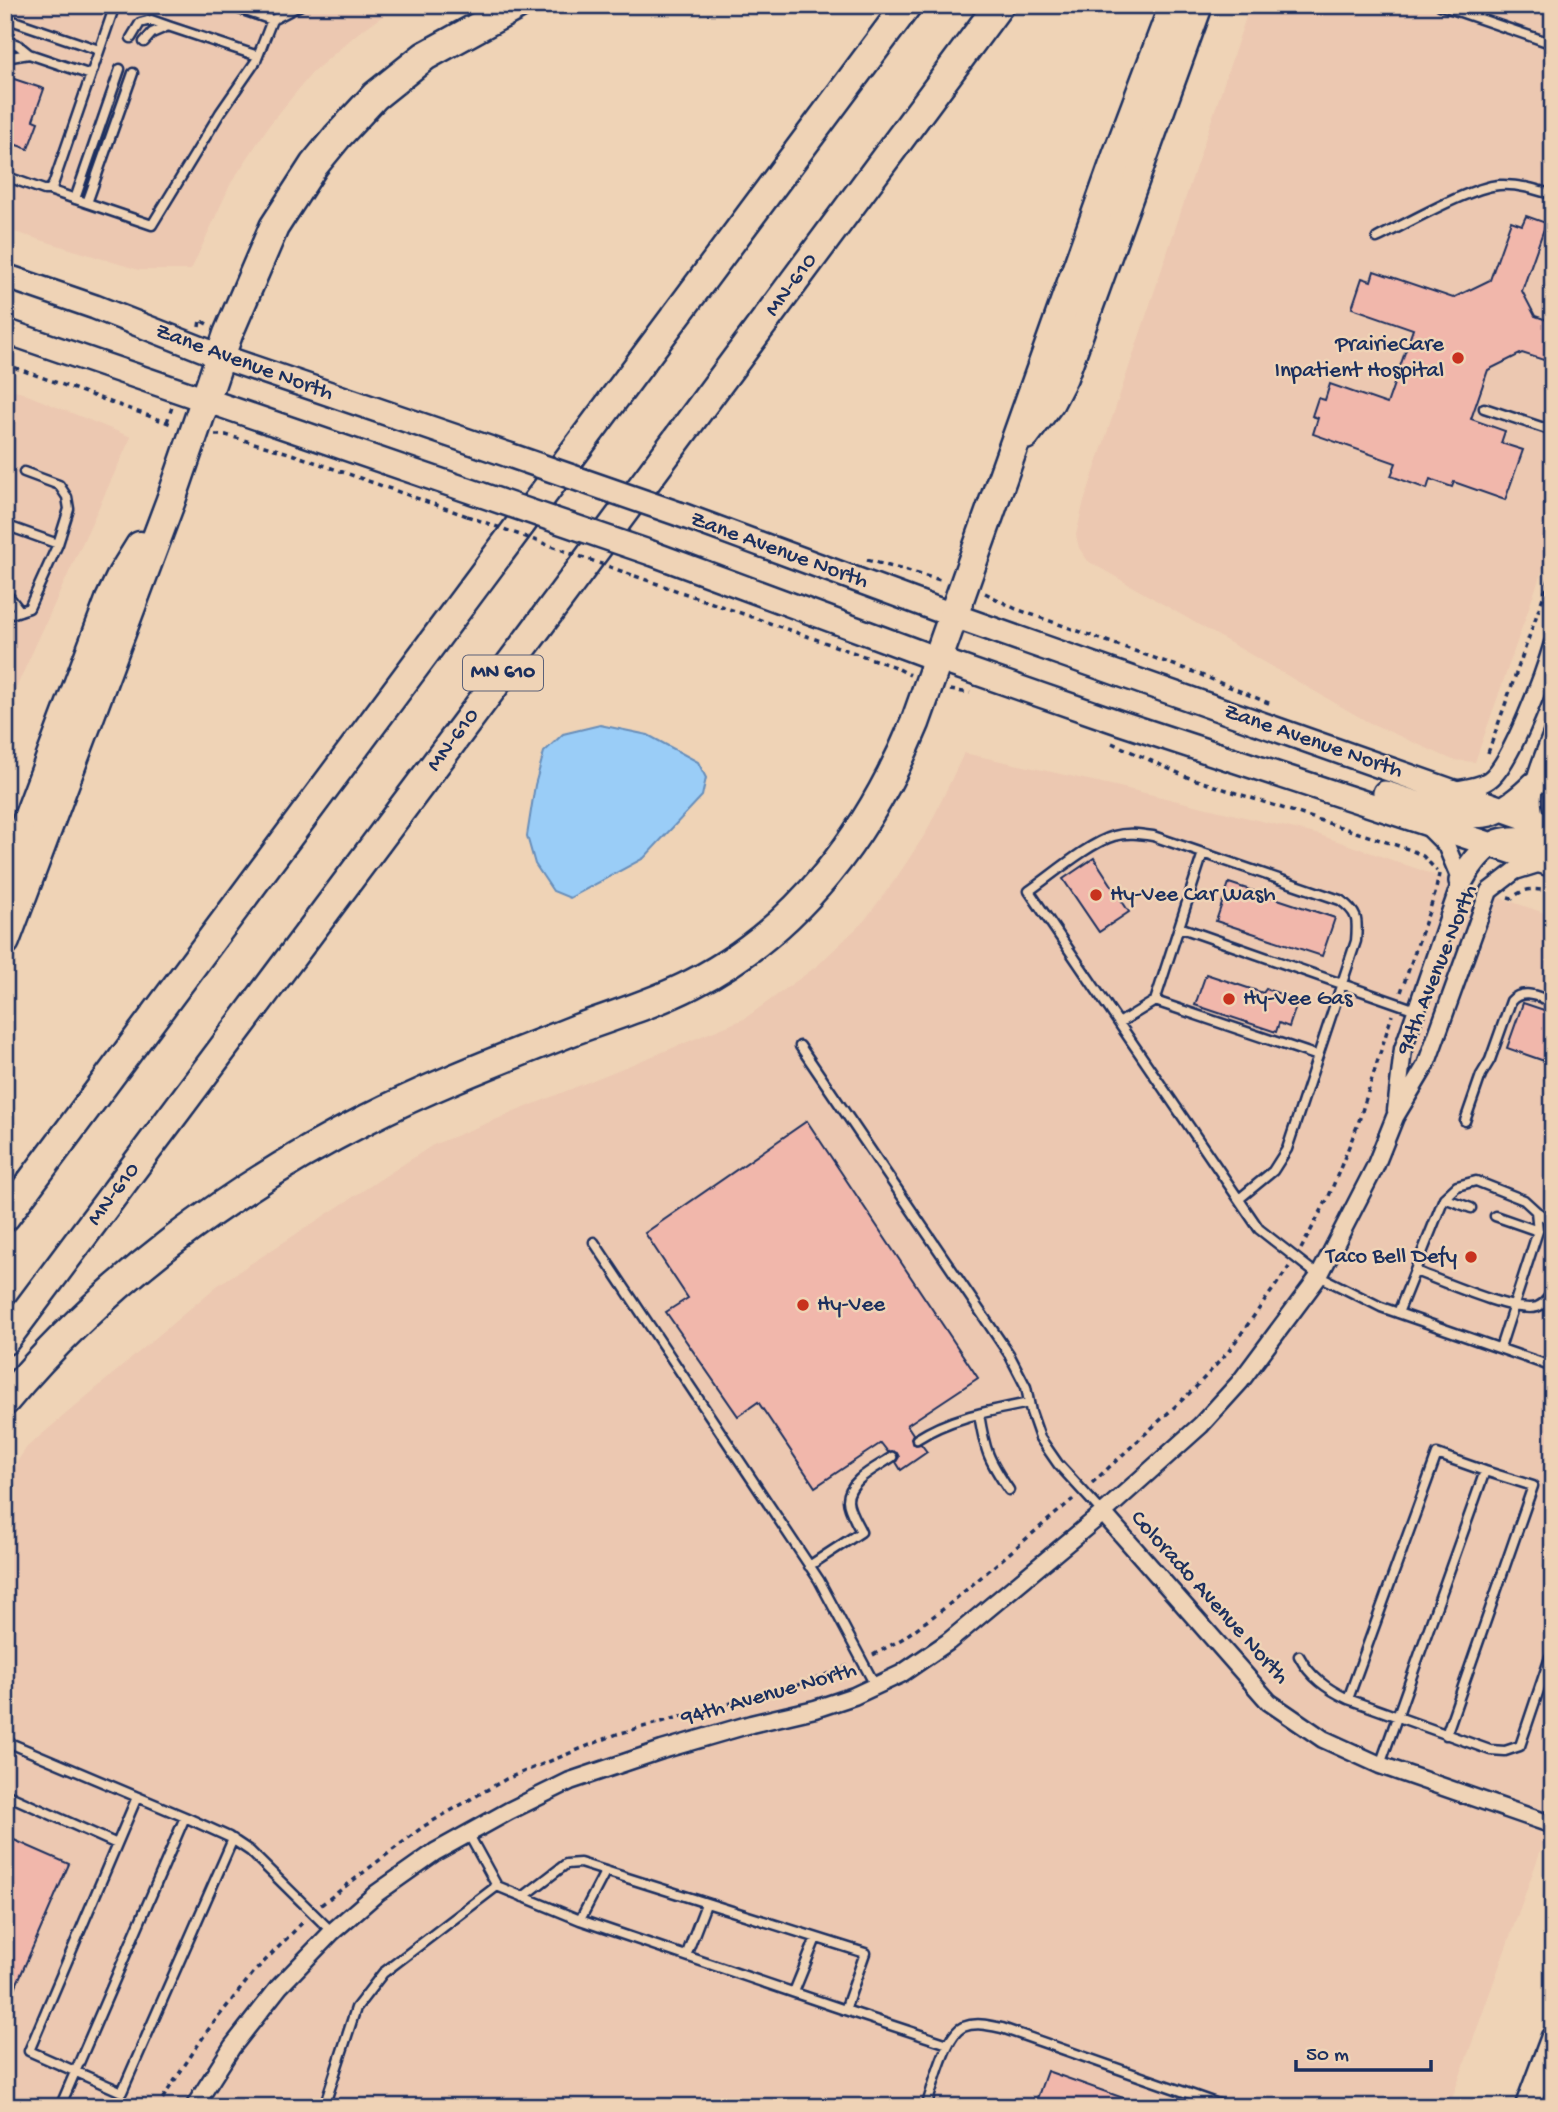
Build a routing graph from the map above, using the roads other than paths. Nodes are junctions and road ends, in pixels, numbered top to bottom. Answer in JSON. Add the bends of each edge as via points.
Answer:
{"nodes":[{"id":1,"x":115,"y":5,"type":"edge"},
{"id":2,"x":228,"y":5,"type":"edge"},
{"id":3,"x":301,"y":5,"type":"edge"},
{"id":4,"x":518,"y":5,"type":"edge"},
{"id":5,"x":907,"y":5,"type":"edge"},
{"id":6,"x":999,"y":5,"type":"edge"},
{"id":7,"x":1174,"y":5,"type":"edge"},
{"id":8,"x":1198,"y":5,"type":"edge"},
{"id":9,"x":1440,"y":5,"type":"edge"},
{"id":10,"x":5,"y":18,"type":"edge"},
{"id":11,"x":272,"y":20,"type":"junction"},
{"id":12,"x":168,"y":26,"type":"junction"},
{"id":13,"x":131,"y":38,"type":"dead end"},
{"id":14,"x":5,"y":40,"type":"edge"},
{"id":15,"x":144,"y":42,"type":"dead end"},
{"id":16,"x":1553,"y":44,"type":"edge"},
{"id":17,"x":99,"y":50,"type":"junction"},
{"id":18,"x":29,"y":54,"type":"junction"},
{"id":19,"x":258,"y":56,"type":"junction"},
{"id":20,"x":5,"y":58,"type":"edge"},
{"id":21,"x":120,"y":69,"type":"dead end"},
{"id":22,"x":133,"y":73,"type":"dead end"},
{"id":23,"x":91,"y":75,"type":"junction"},
{"id":24,"x":5,"y":176,"type":"edge"},
{"id":25,"x":49,"y":190,"type":"junction"},
{"id":26,"x":1553,"y":195,"type":"edge"},
{"id":27,"x":75,"y":199,"type":"junction"},
{"id":28,"x":87,"y":203,"type":"junction"},
{"id":29,"x":1377,"y":238,"type":"dead end"},
{"id":30,"x":5,"y":276,"type":"edge"},
{"id":31,"x":5,"y":331,"type":"edge"},
{"id":32,"x":222,"y":357,"type":"junction"},
{"id":33,"x":204,"y":401,"type":"junction"},
{"id":34,"x":1484,"y":408,"type":"dead end"},
{"id":35,"x":1553,"y":431,"type":"edge"},
{"id":36,"x":1011,"y":450,"type":"junction"},
{"id":37,"x":23,"y":472,"type":"dead end"},
{"id":38,"x":171,"y":500,"type":"junction"},
{"id":39,"x":5,"y":525,"type":"edge"},
{"id":40,"x":58,"y":544,"type":"junction"},
{"id":41,"x":10,"y":598,"type":"dead end"},
{"id":42,"x":20,"y":611,"type":"junction"},
{"id":43,"x":952,"y":615,"type":"junction"},
{"id":44,"x":5,"y":616,"type":"edge"},
{"id":45,"x":1553,"y":643,"type":"edge"},
{"id":46,"x":937,"y":659,"type":"junction"},
{"id":47,"x":1553,"y":731,"type":"edge"},
{"id":48,"x":1117,"y":733,"type":"junction"},
{"id":49,"x":1534,"y":785,"type":"junction"},
{"id":50,"x":1450,"y":791,"type":"junction"},
{"id":51,"x":1503,"y":809,"type":"junction"},
{"id":52,"x":1422,"y":822,"type":"junction"},
{"id":53,"x":1545,"y":824,"type":"edge"},
{"id":54,"x":1490,"y":845,"type":"junction"},
{"id":55,"x":1203,"y":853,"type":"junction"},
{"id":56,"x":1550,"y":857,"type":"edge"},
{"id":57,"x":1449,"y":877,"type":"junction"},
{"id":58,"x":5,"y":879,"type":"edge"},
{"id":59,"x":1179,"y":927,"type":"junction"},
{"id":60,"x":5,"y":941,"type":"edge"},
{"id":61,"x":1341,"y":983,"type":"junction"},
{"id":62,"x":1155,"y":1001,"type":"junction"},
{"id":63,"x":1553,"y":1002,"type":"edge"},
{"id":64,"x":1416,"y":1010,"type":"junction"},
{"id":65,"x":1119,"y":1023,"type":"junction"},
{"id":66,"x":800,"y":1046,"type":"dead end"},
{"id":67,"x":1318,"y":1056,"type":"junction"},
{"id":68,"x":1395,"y":1117,"type":"junction"},
{"id":69,"x":1465,"y":1121,"type":"dead end"},
{"id":70,"x":1444,"y":1198,"type":"junction"},
{"id":71,"x":1239,"y":1199,"type":"junction"},
{"id":72,"x":1471,"y":1208,"type":"dead end"},
{"id":73,"x":1536,"y":1212,"type":"junction"},
{"id":74,"x":1495,"y":1216,"type":"dead end"},
{"id":75,"x":5,"y":1217,"type":"edge"},
{"id":76,"x":1553,"y":1223,"type":"edge"},
{"id":77,"x":1538,"y":1231,"type":"junction"},
{"id":78,"x":594,"y":1242,"type":"dead end"},
{"id":79,"x":1415,"y":1271,"type":"junction"},
{"id":80,"x":1319,"y":1276,"type":"junction"},
{"id":81,"x":1553,"y":1286,"type":"edge"},
{"id":82,"x":1513,"y":1307,"type":"junction"},
{"id":83,"x":1398,"y":1313,"type":"junction"},
{"id":84,"x":5,"y":1340,"type":"edge"},
{"id":85,"x":1500,"y":1348,"type":"junction"},
{"id":86,"x":1553,"y":1352,"type":"edge"},
{"id":87,"x":1550,"y":1366,"type":"edge"},
{"id":88,"x":5,"y":1401,"type":"edge"},
{"id":89,"x":1029,"y":1403,"type":"junction"},
{"id":90,"x":979,"y":1414,"type":"junction"},
{"id":91,"x":917,"y":1439,"type":"dead end"},
{"id":92,"x":892,"y":1457,"type":"dead end"},
{"id":93,"x":1485,"y":1471,"type":"junction"},
{"id":94,"x":1009,"y":1490,"type":"dead end"},
{"id":95,"x":1102,"y":1513,"type":"junction"},
{"id":96,"x":809,"y":1566,"type":"junction"},
{"id":97,"x":1299,"y":1656,"type":"dead end"},
{"id":98,"x":1549,"y":1657,"type":"dead end"},
{"id":99,"x":876,"y":1687,"type":"junction"},
{"id":100,"x":1349,"y":1699,"type":"junction"},
{"id":101,"x":1397,"y":1718,"type":"junction"},
{"id":102,"x":1446,"y":1735,"type":"junction"},
{"id":103,"x":5,"y":1741,"type":"edge"},
{"id":104,"x":1380,"y":1765,"type":"junction"},
{"id":105,"x":5,"y":1794,"type":"edge"},
{"id":106,"x":137,"y":1797,"type":"junction"},
{"id":107,"x":185,"y":1817,"type":"junction"},
{"id":108,"x":1553,"y":1825,"type":"edge"},
{"id":109,"x":468,"y":1833,"type":"junction"},
{"id":110,"x":233,"y":1839,"type":"junction"},
{"id":111,"x":117,"y":1844,"type":"junction"},
{"id":112,"x":605,"y":1872,"type":"junction"},
{"id":113,"x":498,"y":1886,"type":"junction"},
{"id":114,"x":523,"y":1897,"type":"junction"},
{"id":115,"x":706,"y":1904,"type":"junction"},
{"id":116,"x":580,"y":1920,"type":"junction"},
{"id":117,"x":332,"y":1932,"type":"junction"},
{"id":118,"x":816,"y":1938,"type":"junction"},
{"id":119,"x":686,"y":1956,"type":"junction"},
{"id":120,"x":794,"y":1992,"type":"junction"},
{"id":121,"x":845,"y":2010,"type":"junction"},
{"id":122,"x":1553,"y":2038,"type":"edge"},
{"id":123,"x":948,"y":2044,"type":"junction"},
{"id":124,"x":74,"y":2072,"type":"junction"},
{"id":125,"x":60,"y":2107,"type":"edge"},
{"id":126,"x":194,"y":2107,"type":"edge"},
{"id":127,"x":324,"y":2107,"type":"edge"},
{"id":128,"x":926,"y":2107,"type":"edge"},
{"id":129,"x":1227,"y":2107,"type":"edge"},
{"id":130,"x":1527,"y":2107,"type":"edge"}],
"edges":[{"from":1,"to":17,"type":"lane"},
{"from":2,"to":11,"type":"lane"},
{"from":3,"to":11,"type":"lane"},
{"from":4,"to":32,"type":"highway","via":[[425,56],[375,96],[337,137],[274,227]]},
{"from":5,"to":75,"type":"highway","number":"MN 610"},
{"from":6,"to":84,"type":"highway","name":"MN-610","number":"MN 610"},
{"from":7,"to":36,"type":"highway"},
{"from":8,"to":36,"type":"highway","via":[[1063,377],[1031,429]]},
{"from":9,"to":16,"type":"lane"},
{"from":10,"to":17,"type":"lane"},
{"from":11,"to":19,"type":"lane"},
{"from":12,"to":13,"type":"lane","via":[[151,20],[140,23]]},
{"from":12,"to":15,"type":"lane"},
{"from":12,"to":19,"type":"lane"},
{"from":14,"to":18,"type":"lane"},
{"from":17,"to":23,"type":"lane"},
{"from":18,"to":20,"type":"lane"},
{"from":18,"to":23,"type":"lane"},
{"from":19,"to":28,"type":"lane","via":[[152,225]]},
{"from":21,"to":27,"type":"lane"},
{"from":22,"to":28,"type":"lane"},
{"from":23,"to":25,"type":"lane"},
{"from":24,"to":25,"type":"lane"},
{"from":25,"to":27,"type":"lane"},
{"from":26,"to":29,"type":"lane","via":[[1496,186],[1478,190]]},
{"from":27,"to":28,"type":"lane"},
{"from":30,"to":32,"type":"main road","name":"Zane Avenue North"},
{"from":31,"to":33,"type":"main road","name":"Zane Avenue North"},
{"from":32,"to":33,"type":"highway"},
{"from":32,"to":43,"type":"main road","name":"Zane Avenue North","bridge":true,"via":[[679,514]]},
{"from":33,"to":38,"type":"highway"},
{"from":33,"to":46,"type":"main road","name":"Zane Avenue North","bridge":true,"via":[[651,553]]},
{"from":34,"to":35,"type":"lane"},
{"from":36,"to":43,"type":"highway"},
{"from":37,"to":40,"type":"lane","via":[[59,485],[67,497],[69,509]]},
{"from":38,"to":58,"type":"highway","via":[[110,600]]},
{"from":38,"to":60,"type":"highway"},
{"from":39,"to":40,"type":"lane"},
{"from":40,"to":42,"type":"lane","via":[[29,607]]},
{"from":41,"to":42,"type":"lane"},
{"from":42,"to":44,"type":"lane"},
{"from":43,"to":46,"type":"highway"},
{"from":43,"to":50,"type":"main road","name":"Zane Avenue North"},
{"from":45,"to":50,"type":"street","via":[[1499,770],[1481,785]]},
{"from":46,"to":48,"type":"main road","name":"Zane Avenue North"},
{"from":46,"to":88,"type":"highway","via":[[904,747],[861,829],[813,890],[751,946],[692,984],[369,1118],[256,1182],[123,1281]]},
{"from":47,"to":49,"type":"street"},
{"from":48,"to":51,"type":"main road","via":[[1287,762],[1445,811],[1473,816]]},
{"from":48,"to":52,"type":"main road","name":"Zane Avenue North"},
{"from":49,"to":51,"type":"main road"},
{"from":49,"to":53,"type":"street","via":[[1531,808]]},
{"from":50,"to":51,"type":"main road","name":"Zane Avenue North"},
{"from":51,"to":53,"type":"main road","name":"Zane Avenue North"},
{"from":52,"to":54,"type":"main road","name":"Zane Avenue North"},
{"from":52,"to":57,"type":"street","name":"94th Avenue North","via":[[1446,845]]},
{"from":54,"to":56,"type":"main road","via":[[1507,838],[1526,838]]},
{"from":54,"to":57,"type":"main road"},
{"from":55,"to":59,"type":"lane"},
{"from":55,"to":61,"type":"lane","via":[[1340,900],[1352,909],[1358,922],[1356,941]]},
{"from":55,"to":65,"type":"lane","via":[[1153,836],[1114,836],[1029,891]]},
{"from":56,"to":68,"type":"street","name":"94th Avenue North","via":[[1515,871],[1489,891],[1426,1065]]},
{"from":57,"to":64,"type":"street","name":"94th Avenue North"},
{"from":59,"to":61,"type":"lane"},
{"from":59,"to":62,"type":"lane"},
{"from":61,"to":64,"type":"lane"},
{"from":61,"to":67,"type":"lane"},
{"from":62,"to":65,"type":"lane"},
{"from":62,"to":67,"type":"lane"},
{"from":63,"to":69,"type":"lane","via":[[1533,995],[1516,995],[1511,1001]]},
{"from":64,"to":68,"type":"street","name":"94th Avenue North","via":[[1403,1049]]},
{"from":65,"to":71,"type":"lane"},
{"from":66,"to":89,"type":"lane","via":[[1010,1354]]},
{"from":67,"to":71,"type":"lane","via":[[1287,1149],[1273,1171]]},
{"from":68,"to":80,"type":"street","name":"94th Avenue North","via":[[1375,1167]]},
{"from":70,"to":72,"type":"lane"},
{"from":70,"to":73,"type":"lane","via":[[1457,1186],[1476,1181],[1524,1200]]},
{"from":70,"to":79,"type":"lane"},
{"from":71,"to":80,"type":"lane","via":[[1259,1229]]},
{"from":73,"to":76,"type":"lane"},
{"from":73,"to":77,"type":"lane"},
{"from":74,"to":77,"type":"lane"},
{"from":77,"to":82,"type":"lane"},
{"from":78,"to":96,"type":"lane"},
{"from":79,"to":82,"type":"lane"},
{"from":79,"to":83,"type":"lane"},
{"from":80,"to":83,"type":"lane"},
{"from":80,"to":95,"type":"street","name":"94th Avenue North","via":[[1233,1391]]},
{"from":81,"to":82,"type":"lane","via":[[1548,1300],[1536,1308]]},
{"from":82,"to":85,"type":"lane"},
{"from":83,"to":85,"type":"lane"},
{"from":85,"to":87,"type":"lane"},
{"from":86,"to":87,"type":"lane"},
{"from":89,"to":90,"type":"lane"},
{"from":89,"to":95,"type":"lane","via":[[1040,1438]]},
{"from":90,"to":91,"type":"lane"},
{"from":90,"to":94,"type":"lane","via":[[985,1449]]},
{"from":92,"to":96,"type":"lane","via":[[851,1489],[850,1508],[861,1532]]},
{"from":93,"to":100,"type":"lane","via":[[1437,1454]]},
{"from":93,"to":101,"type":"lane"},
{"from":93,"to":102,"type":"lane","via":[[1533,1486]]},
{"from":95,"to":99,"type":"street","name":"94th Avenue North","via":[[948,1642]]},
{"from":95,"to":104,"type":"street","name":"Colorado Avenue North","via":[[1269,1702],[1323,1739]]},
{"from":96,"to":99,"type":"lane"},
{"from":97,"to":100,"type":"lane","via":[[1317,1680]]},
{"from":98,"to":102,"type":"lane","via":[[1520,1746],[1490,1750]]},
{"from":99,"to":109,"type":"street","name":"94th Avenue North","via":[[570,1781]]},
{"from":100,"to":101,"type":"lane"},
{"from":101,"to":102,"type":"lane"},
{"from":101,"to":104,"type":"lane"},
{"from":103,"to":106,"type":"lane"},
{"from":104,"to":108,"type":"street","name":"Colorado Avenue North"},
{"from":105,"to":111,"type":"lane"},
{"from":106,"to":107,"type":"lane"},
{"from":106,"to":111,"type":"lane"},
{"from":107,"to":110,"type":"lane"},
{"from":107,"to":124,"type":"lane"},
{"from":109,"to":113,"type":"lane"},
{"from":109,"to":117,"type":"street","name":"94th Avenue North","via":[[377,1893]]},
{"from":110,"to":117,"type":"lane"},
{"from":110,"to":124,"type":"lane","via":[[121,2092]]},
{"from":111,"to":124,"type":"lane","via":[[29,2051]]},
{"from":112,"to":114,"type":"lane","via":[[580,1863],[566,1864]]},
{"from":112,"to":115,"type":"lane"},
{"from":112,"to":116,"type":"lane"},
{"from":113,"to":114,"type":"lane"},
{"from":113,"to":127,"type":"lane","via":[[383,1973],[356,2008]]},
{"from":114,"to":116,"type":"lane"},
{"from":115,"to":118,"type":"lane"},
{"from":115,"to":119,"type":"lane"},
{"from":116,"to":119,"type":"lane"},
{"from":117,"to":126,"type":"street","name":"94th Avenue North","via":[[279,1987],[232,2047]]},
{"from":118,"to":120,"type":"lane"},
{"from":118,"to":121,"type":"lane","via":[[865,1953]]},
{"from":119,"to":120,"type":"lane"},
{"from":120,"to":121,"type":"lane"},
{"from":121,"to":123,"type":"lane"},
{"from":122,"to":130,"type":"main road"},
{"from":123,"to":128,"type":"lane"},
{"from":123,"to":129,"type":"lane","via":[[960,2028],[977,2024],[1002,2028]]},
{"from":124,"to":125,"type":"lane"}]}
